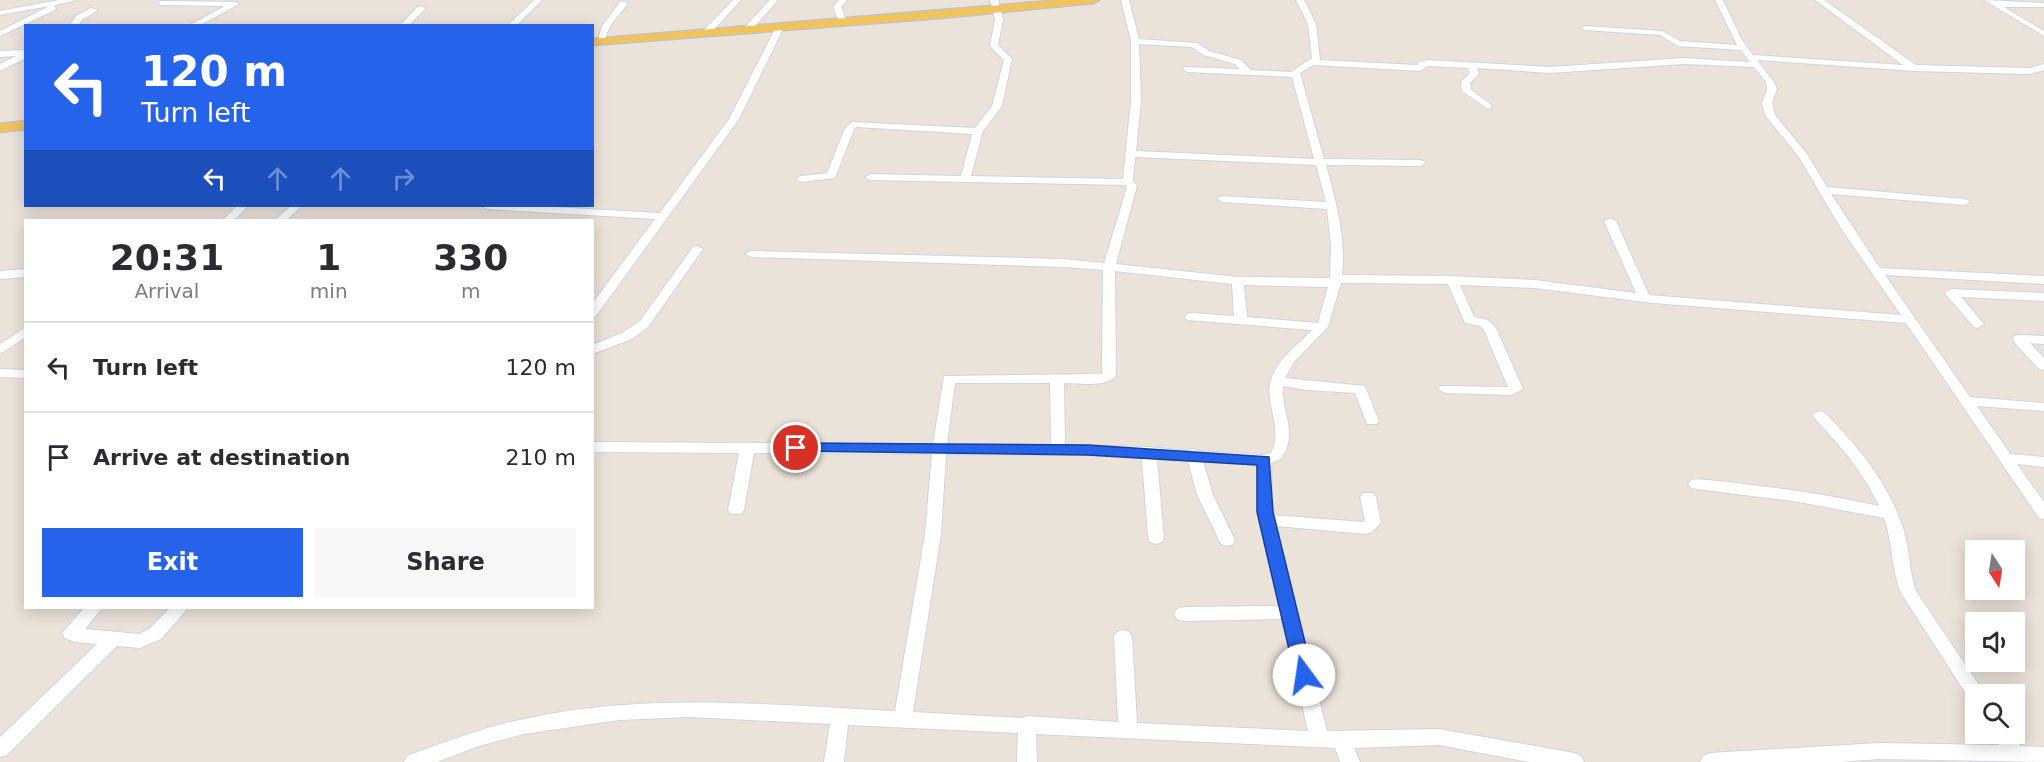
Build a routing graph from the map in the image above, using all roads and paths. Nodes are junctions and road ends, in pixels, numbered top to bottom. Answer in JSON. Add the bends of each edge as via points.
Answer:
{"nodes":[{"id":1,"x":538,"y":0,"type":"edge"},
{"id":2,"x":737,"y":0,"type":"edge"},
{"id":3,"x":774,"y":0,"type":"edge"},
{"id":4,"x":843,"y":0,"type":"edge"},
{"id":5,"x":1094,"y":0,"type":"edge"},
{"id":6,"x":1125,"y":0,"type":"edge"},
{"id":7,"x":1300,"y":0,"type":"edge"},
{"id":8,"x":1719,"y":0,"type":"edge"},
{"id":9,"x":1819,"y":0,"type":"edge"},
{"id":10,"x":69,"y":1,"type":"edge"},
{"id":11,"x":1992,"y":2,"type":"edge"},
{"id":12,"x":162,"y":3,"type":"dead end"},
{"id":13,"x":624,"y":3,"type":"dead end"},
{"id":14,"x":995,"y":5,"type":"edge"},
{"id":15,"x":2044,"y":5,"type":"edge"},
{"id":16,"x":422,"y":8,"type":"dead end"},
{"id":17,"x":94,"y":10,"type":"dead end"},
{"id":18,"x":0,"y":13,"type":"edge"},
{"id":19,"x":843,"y":22,"type":"junction"},
{"id":20,"x":76,"y":24,"type":"edge"},
{"id":21,"x":196,"y":24,"type":"edge"},
{"id":22,"x":405,"y":24,"type":"edge"},
{"id":23,"x":513,"y":24,"type":"edge"},
{"id":24,"x":780,"y":27,"type":"junction"},
{"id":25,"x":1585,"y":28,"type":"dead end"},
{"id":26,"x":747,"y":30,"type":"junction"},
{"id":27,"x":706,"y":33,"type":"junction"},
{"id":28,"x":0,"y":34,"type":"edge"},
{"id":29,"x":2044,"y":34,"type":"edge"},
{"id":30,"x":1135,"y":41,"type":"junction"},
{"id":31,"x":596,"y":42,"type":"edge"},
{"id":32,"x":24,"y":53,"type":"edge"},
{"id":33,"x":0,"y":54,"type":"edge"},
{"id":34,"x":24,"y":54,"type":"edge"},
{"id":35,"x":1751,"y":57,"type":"junction"},
{"id":36,"x":1313,"y":62,"type":"junction"},
{"id":37,"x":1471,"y":66,"type":"junction"},
{"id":38,"x":2044,"y":67,"type":"edge"},
{"id":39,"x":0,"y":68,"type":"edge"},
{"id":40,"x":1914,"y":68,"type":"junction"},
{"id":41,"x":1187,"y":69,"type":"dead end"},
{"id":42,"x":1249,"y":73,"type":"junction"},
{"id":43,"x":1296,"y":75,"type":"junction"},
{"id":44,"x":1488,"y":106,"type":"dead end"},
{"id":45,"x":24,"y":125,"type":"edge"},
{"id":46,"x":0,"y":128,"type":"edge"},
{"id":47,"x":978,"y":131,"type":"junction"},
{"id":48,"x":1131,"y":154,"type":"junction"},
{"id":49,"x":1320,"y":162,"type":"junction"},
{"id":50,"x":1421,"y":163,"type":"dead end"},
{"id":51,"x":870,"y":177,"type":"dead end"},
{"id":52,"x":801,"y":179,"type":"dead end"},
{"id":53,"x":965,"y":179,"type":"junction"},
{"id":54,"x":1128,"y":182,"type":"junction"},
{"id":55,"x":1825,"y":190,"type":"junction"},
{"id":56,"x":1222,"y":200,"type":"dead end"},
{"id":57,"x":1965,"y":202,"type":"dead end"},
{"id":58,"x":1332,"y":206,"type":"junction"},
{"id":59,"x":242,"y":207,"type":"edge"},
{"id":60,"x":296,"y":207,"type":"edge"},
{"id":61,"x":505,"y":207,"type":"edge"},
{"id":62,"x":663,"y":216,"type":"junction"},
{"id":63,"x":229,"y":219,"type":"edge"},
{"id":64,"x":281,"y":219,"type":"edge"},
{"id":65,"x":1610,"y":221,"type":"dead end"},
{"id":66,"x":697,"y":249,"type":"dead end"},
{"id":67,"x":752,"y":254,"type":"dead end"},
{"id":68,"x":1109,"y":266,"type":"junction"},
{"id":69,"x":1878,"y":271,"type":"junction"},
{"id":70,"x":24,"y":273,"type":"edge"},
{"id":71,"x":0,"y":274,"type":"edge"},
{"id":72,"x":1337,"y":279,"type":"junction"},
{"id":73,"x":1452,"y":280,"type":"junction"},
{"id":74,"x":1238,"y":281,"type":"junction"},
{"id":75,"x":2044,"y":281,"type":"edge"},
{"id":76,"x":2044,"y":297,"type":"edge"},
{"id":77,"x":1644,"y":298,"type":"junction"},
{"id":78,"x":594,"y":310,"type":"edge"},
{"id":79,"x":1191,"y":317,"type":"dead end"},
{"id":80,"x":1241,"y":320,"type":"junction"},
{"id":81,"x":1911,"y":320,"type":"junction"},
{"id":82,"x":1978,"y":324,"type":"dead end"},
{"id":83,"x":1322,"y":327,"type":"junction"},
{"id":84,"x":0,"y":338,"type":"edge"},
{"id":85,"x":20,"y":339,"type":"edge"},
{"id":86,"x":2044,"y":340,"type":"edge"},
{"id":87,"x":594,"y":349,"type":"edge"},
{"id":88,"x":0,"y":350,"type":"edge"},
{"id":89,"x":2044,"y":366,"type":"edge"},
{"id":90,"x":0,"y":373,"type":"edge"},
{"id":91,"x":24,"y":374,"type":"edge"},
{"id":92,"x":1057,"y":378,"type":"junction"},
{"id":93,"x":1277,"y":381,"type":"junction"},
{"id":94,"x":1445,"y":389,"type":"dead end"},
{"id":95,"x":1966,"y":401,"type":"junction"},
{"id":96,"x":2044,"y":407,"type":"edge"},
{"id":97,"x":1818,"y":415,"type":"dead end"},
{"id":98,"x":1372,"y":421,"type":"dead end"},
{"id":99,"x":594,"y":447,"type":"edge"},
{"id":100,"x":747,"y":449,"type":"junction"},
{"id":101,"x":940,"y":450,"type":"junction"},
{"id":102,"x":1058,"y":450,"type":"junction"},
{"id":103,"x":1149,"y":452,"type":"junction"},
{"id":104,"x":1193,"y":454,"type":"junction"},
{"id":105,"x":2005,"y":458,"type":"junction"},
{"id":106,"x":1264,"y":460,"type":"junction"},
{"id":107,"x":2044,"y":462,"type":"edge"},
{"id":108,"x":1696,"y":484,"type":"dead end"},
{"id":109,"x":1368,"y":497,"type":"dead end"},
{"id":110,"x":2042,"y":509,"type":"edge"},
{"id":111,"x":736,"y":510,"type":"dead end"},
{"id":112,"x":1890,"y":514,"type":"junction"},
{"id":113,"x":1267,"y":520,"type":"junction"},
{"id":114,"x":1156,"y":538,"type":"dead end"},
{"id":115,"x":1227,"y":540,"type":"dead end"},
{"id":116,"x":93,"y":609,"type":"edge"},
{"id":117,"x":179,"y":609,"type":"edge"},
{"id":118,"x":1289,"y":612,"type":"junction"},
{"id":119,"x":1184,"y":614,"type":"dead end"},
{"id":120,"x":1123,"y":637,"type":"dead end"},
{"id":121,"x":113,"y":639,"type":"junction"},
{"id":122,"x":1969,"y":684,"type":"edge"},
{"id":123,"x":840,"y":715,"type":"junction"},
{"id":124,"x":903,"y":717,"type":"junction"},
{"id":125,"x":1028,"y":724,"type":"junction"},
{"id":126,"x":1128,"y":730,"type":"junction"},
{"id":127,"x":1319,"y":739,"type":"junction"},
{"id":128,"x":1341,"y":740,"type":"junction"},
{"id":129,"x":2008,"y":744,"type":"edge"},
{"id":130,"x":0,"y":750,"type":"edge"},
{"id":131,"x":2014,"y":753,"type":"junction"},
{"id":132,"x":2044,"y":755,"type":"edge"},
{"id":133,"x":414,"y":762,"type":"edge"},
{"id":134,"x":834,"y":762,"type":"edge"},
{"id":135,"x":1027,"y":762,"type":"edge"},
{"id":136,"x":1350,"y":762,"type":"edge"},
{"id":137,"x":1574,"y":762,"type":"edge"},
{"id":138,"x":1710,"y":762,"type":"edge"}],
"edges":[{"from":1,"to":23,"type":"street"},
{"from":2,"to":27,"type":"street"},
{"from":3,"to":26,"type":"street"},
{"from":4,"to":19,"type":"street","via":[[837,7]]},
{"from":5,"to":14,"type":"main road"},
{"from":6,"to":30,"type":"street"},
{"from":7,"to":36,"type":"street","via":[[1312,24],[1316,59]]},
{"from":8,"to":35,"type":"street"},
{"from":9,"to":40,"type":"street"},
{"from":10,"to":18,"type":"street"},
{"from":10,"to":28,"type":"street"},
{"from":11,"to":15,"type":"street"},
{"from":11,"to":29,"type":"street"},
{"from":12,"to":21,"type":"street","via":[[235,4]]},
{"from":13,"to":31,"type":"street"},
{"from":14,"to":19,"type":"main road"},
{"from":14,"to":47,"type":"street","via":[[999,19],[994,46],[1008,59],[997,106]]},
{"from":16,"to":22,"type":"street"},
{"from":17,"to":20,"type":"street"},
{"from":19,"to":24,"type":"main road"},
{"from":24,"to":26,"type":"main road"},
{"from":24,"to":62,"type":"street","via":[[734,119]]},
{"from":25,"to":35,"type":"street","via":[[1662,33],[1678,43]]},
{"from":26,"to":27,"type":"main road"},
{"from":27,"to":31,"type":"main road"},
{"from":30,"to":42,"type":"street","via":[[1194,45],[1211,55],[1238,62]]},
{"from":30,"to":48,"type":"street","via":[[1136,101]]},
{"from":32,"to":33,"type":"street"},
{"from":34,"to":39,"type":"street"},
{"from":35,"to":37,"type":"street","via":[[1589,69]]},
{"from":35,"to":40,"type":"street"},
{"from":35,"to":55,"type":"street","via":[[1770,82],[1770,115]]},
{"from":36,"to":37,"type":"street","via":[[1420,68],[1425,63]]},
{"from":36,"to":43,"type":"street","via":[[1298,67]]},
{"from":37,"to":44,"type":"street","via":[[1475,74],[1465,82],[1467,90]]},
{"from":38,"to":40,"type":"street","via":[[2029,71]]},
{"from":41,"to":42,"type":"street"},
{"from":42,"to":43,"type":"street"},
{"from":43,"to":49,"type":"street"},
{"from":45,"to":46,"type":"main road"},
{"from":47,"to":52,"type":"street","via":[[855,124],[831,176]]},
{"from":47,"to":53,"type":"street"},
{"from":48,"to":49,"type":"street"},
{"from":48,"to":54,"type":"street"},
{"from":49,"to":50,"type":"street"},
{"from":49,"to":58,"type":"street"},
{"from":51,"to":53,"type":"street"},
{"from":53,"to":54,"type":"street"},
{"from":54,"to":68,"type":"street","via":[[1132,186]]},
{"from":55,"to":57,"type":"street"},
{"from":55,"to":69,"type":"street"},
{"from":56,"to":58,"type":"street"},
{"from":58,"to":72,"type":"street"},
{"from":59,"to":63,"type":"street"},
{"from":60,"to":64,"type":"street"},
{"from":61,"to":62,"type":"street"},
{"from":62,"to":78,"type":"street"},
{"from":65,"to":77,"type":"street"},
{"from":66,"to":87,"type":"street","via":[[644,324],[627,336]]},
{"from":67,"to":68,"type":"street"},
{"from":68,"to":74,"type":"street"},
{"from":68,"to":92,"type":"street","via":[[1109,376]]},
{"from":69,"to":75,"type":"street"},
{"from":69,"to":81,"type":"street"},
{"from":70,"to":71,"type":"street"},
{"from":72,"to":73,"type":"street"},
{"from":72,"to":74,"type":"street","via":[[1327,283]]},
{"from":72,"to":83,"type":"street"},
{"from":73,"to":77,"type":"street","via":[[1535,284]]},
{"from":73,"to":94,"type":"street","via":[[1469,320],[1490,328],[1516,389]]},
{"from":74,"to":80,"type":"street"},
{"from":76,"to":82,"type":"street","via":[[1951,293]]},
{"from":77,"to":81,"type":"street"},
{"from":79,"to":80,"type":"street"},
{"from":80,"to":83,"type":"street"},
{"from":81,"to":95,"type":"street"},
{"from":83,"to":93,"type":"street","via":[[1280,372]]},
{"from":84,"to":85,"type":"street"},
{"from":85,"to":88,"type":"street"},
{"from":86,"to":89,"type":"street","via":[[2019,339]]},
{"from":90,"to":91,"type":"street"},
{"from":92,"to":101,"type":"street","via":[[951,377]]},
{"from":92,"to":102,"type":"street"},
{"from":93,"to":98,"type":"street","via":[[1360,388]]},
{"from":93,"to":106,"type":"street","via":[[1274,397],[1283,440],[1276,456]]},
{"from":95,"to":96,"type":"street"},
{"from":95,"to":105,"type":"street"},
{"from":97,"to":112,"type":"street","via":[[1848,445]]},
{"from":99,"to":100,"type":"street"},
{"from":100,"to":101,"type":"street"},
{"from":100,"to":111,"type":"street"},
{"from":101,"to":102,"type":"street"},
{"from":101,"to":124,"type":"street","via":[[933,534]]},
{"from":102,"to":103,"type":"street"},
{"from":103,"to":104,"type":"street"},
{"from":103,"to":114,"type":"street"},
{"from":104,"to":106,"type":"street"},
{"from":104,"to":115,"type":"street","via":[[1205,495]]},
{"from":105,"to":107,"type":"street"},
{"from":105,"to":110,"type":"street"},
{"from":106,"to":113,"type":"street"},
{"from":108,"to":112,"type":"street","via":[[1763,490]]},
{"from":109,"to":113,"type":"street","via":[[1373,523],[1366,528]]},
{"from":112,"to":122,"type":"street","via":[[1899,542],[1901,576]]},
{"from":113,"to":118,"type":"street"},
{"from":116,"to":121,"type":"street","via":[[71,633]]},
{"from":117,"to":121,"type":"street","via":[[148,639]]},
{"from":118,"to":119,"type":"street"},
{"from":118,"to":127,"type":"street"},
{"from":120,"to":126,"type":"street"},
{"from":121,"to":130,"type":"street"},
{"from":123,"to":124,"type":"street"},
{"from":123,"to":133,"type":"street","via":[[691,709],[585,716],[497,733]]},
{"from":123,"to":134,"type":"street"},
{"from":124,"to":125,"type":"street"},
{"from":125,"to":126,"type":"street"},
{"from":125,"to":135,"type":"street"},
{"from":126,"to":127,"type":"street"},
{"from":127,"to":128,"type":"street"},
{"from":128,"to":136,"type":"street"},
{"from":128,"to":137,"type":"street","via":[[1439,737]]},
{"from":129,"to":131,"type":"street"},
{"from":131,"to":132,"type":"street"},
{"from":131,"to":138,"type":"street","via":[[1878,751]]}]}
